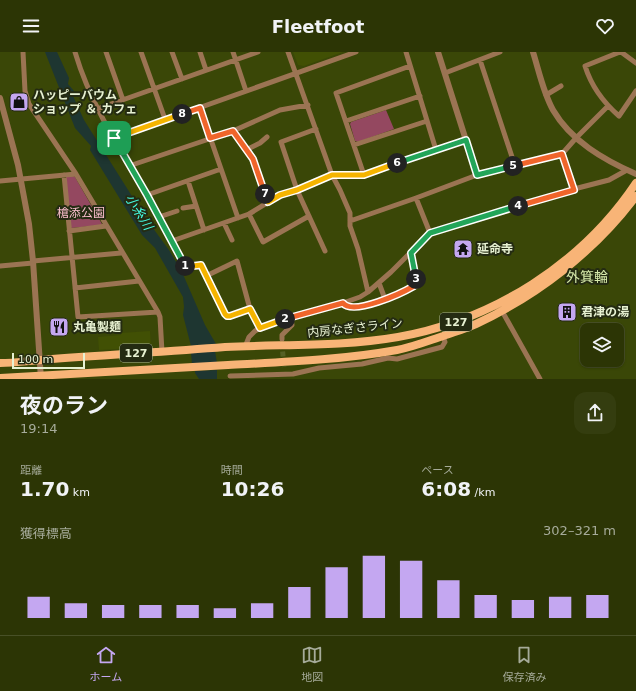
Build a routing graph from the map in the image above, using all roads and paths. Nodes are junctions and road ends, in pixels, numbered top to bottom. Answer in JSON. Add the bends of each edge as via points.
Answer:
{"nodes":[{"id":1,"x":22,"y":52,"type":"edge"},
{"id":2,"x":75,"y":52,"type":"edge"},
{"id":3,"x":106,"y":52,"type":"edge"},
{"id":4,"x":141,"y":52,"type":"edge"},
{"id":5,"x":172,"y":52,"type":"edge"},
{"id":6,"x":200,"y":52,"type":"edge"},
{"id":7,"x":233,"y":52,"type":"edge"},
{"id":8,"x":258,"y":52,"type":"edge"},
{"id":9,"x":288,"y":52,"type":"edge"},
{"id":10,"x":356,"y":52,"type":"edge"},
{"id":11,"x":406,"y":52,"type":"edge"},
{"id":12,"x":438,"y":52,"type":"edge"},
{"id":13,"x":500,"y":52,"type":"edge"},
{"id":14,"x":533,"y":52,"type":"edge"},
{"id":15,"x":623,"y":53,"type":"edge"},
{"id":16,"x":236,"y":60,"type":"junction"},
{"id":17,"x":480,"y":60,"type":"junction"},
{"id":18,"x":636,"y":63,"type":"edge"},
{"id":19,"x":410,"y":66,"type":"junction"},
{"id":20,"x":206,"y":70,"type":"junction"},
{"id":21,"x":296,"y":73,"type":"junction"},
{"id":22,"x":444,"y":73,"type":"junction"},
{"id":23,"x":182,"y":79,"type":"junction"},
{"id":24,"x":561,"y":86,"type":"dead end"},
{"id":25,"x":154,"y":88,"type":"junction"},
{"id":26,"x":246,"y":91,"type":"junction"},
{"id":27,"x":636,"y":91,"type":"edge"},
{"id":28,"x":546,"y":95,"type":"junction"},
{"id":29,"x":420,"y":96,"type":"junction"},
{"id":30,"x":0,"y":98,"type":"edge"},
{"id":31,"x":123,"y":100,"type":"junction"},
{"id":32,"x":308,"y":105,"type":"junction"},
{"id":33,"x":608,"y":106,"type":"junction"},
{"id":34,"x":200,"y":108,"type":"junction"},
{"id":35,"x":97,"y":109,"type":"junction"},
{"id":36,"x":165,"y":119,"type":"junction"},
{"id":37,"x":346,"y":121,"type":"junction"},
{"id":38,"x":427,"y":121,"type":"junction"},
{"id":39,"x":316,"y":129,"type":"junction"},
{"id":40,"x":233,"y":131,"type":"junction"},
{"id":41,"x":267,"y":137,"type":"dead end"},
{"id":42,"x":114,"y":138,"type":"junction"},
{"id":43,"x":210,"y":138,"type":"junction"},
{"id":44,"x":576,"y":138,"type":"junction"},
{"id":45,"x":466,"y":140,"type":"junction"},
{"id":46,"x":354,"y":145,"type":"junction"},
{"id":47,"x":246,"y":150,"type":"junction"},
{"id":48,"x":436,"y":150,"type":"junction"},
{"id":49,"x":562,"y":154,"type":"junction"},
{"id":50,"x":129,"y":166,"type":"junction"},
{"id":51,"x":515,"y":166,"type":"junction"},
{"id":52,"x":221,"y":169,"type":"junction"},
{"id":53,"x":627,"y":170,"type":"junction"},
{"id":54,"x":76,"y":174,"type":"junction"},
{"id":55,"x":636,"y":174,"type":"edge"},
{"id":56,"x":64,"y":175,"type":"junction"},
{"id":57,"x":332,"y":175,"type":"junction"},
{"id":58,"x":364,"y":175,"type":"junction"},
{"id":59,"x":477,"y":175,"type":"junction"},
{"id":60,"x":20,"y":179,"type":"junction"},
{"id":61,"x":188,"y":180,"type":"junction"},
{"id":62,"x":0,"y":181,"type":"edge"},
{"id":63,"x":636,"y":183,"type":"edge"},
{"id":64,"x":297,"y":190,"type":"junction"},
{"id":65,"x":574,"y":190,"type":"junction"},
{"id":66,"x":147,"y":195,"type":"junction"},
{"id":67,"x":636,"y":196,"type":"edge"},
{"id":68,"x":416,"y":198,"type":"junction"},
{"id":69,"x":268,"y":202,"type":"junction"},
{"id":70,"x":196,"y":206,"type":"junction"},
{"id":71,"x":183,"y":208,"type":"dead end"},
{"id":72,"x":177,"y":211,"type":"dead end"},
{"id":73,"x":249,"y":214,"type":"junction"},
{"id":74,"x":309,"y":216,"type":"junction"},
{"id":75,"x":159,"y":217,"type":"junction"},
{"id":76,"x":238,"y":218,"type":"junction"},
{"id":77,"x":350,"y":220,"type":"junction"},
{"id":78,"x":224,"y":223,"type":"junction"},
{"id":79,"x":106,"y":226,"type":"junction"},
{"id":80,"x":69,"y":230,"type":"junction"},
{"id":81,"x":204,"y":230,"type":"junction"},
{"id":82,"x":430,"y":233,"type":"junction"},
{"id":83,"x":232,"y":240,"type":"dead end"},
{"id":84,"x":172,"y":241,"type":"junction"},
{"id":85,"x":325,"y":251,"type":"dead end"},
{"id":86,"x":122,"y":252,"type":"junction"},
{"id":87,"x":411,"y":253,"type":"junction"},
{"id":88,"x":72,"y":258,"type":"junction"},
{"id":89,"x":33,"y":262,"type":"junction"},
{"id":90,"x":0,"y":266,"type":"edge"},
{"id":91,"x":206,"y":276,"type":"junction"},
{"id":92,"x":139,"y":281,"type":"junction"},
{"id":93,"x":379,"y":284,"type":"junction"},
{"id":94,"x":75,"y":288,"type":"junction"},
{"id":95,"x":368,"y":292,"type":"junction"},
{"id":96,"x":385,"y":300,"type":"junction"},
{"id":97,"x":343,"y":303,"type":"junction"},
{"id":98,"x":250,"y":309,"type":"junction"},
{"id":99,"x":502,"y":311,"type":"junction"},
{"id":100,"x":158,"y":312,"type":"junction"},
{"id":101,"x":291,"y":317,"type":"junction"},
{"id":102,"x":260,"y":328,"type":"junction"},
{"id":103,"x":443,"y":336,"type":"junction"},
{"id":104,"x":282,"y":339,"type":"tunnel mouth"},
{"id":105,"x":245,"y":346,"type":"junction"},
{"id":106,"x":162,"y":352,"type":"junction"},
{"id":107,"x":330,"y":358,"type":"junction"},
{"id":108,"x":40,"y":360,"type":"junction"},
{"id":109,"x":0,"y":363,"type":"edge"},
{"id":110,"x":284,"y":367,"type":"tunnel mouth"},
{"id":111,"x":331,"y":367,"type":"junction"},
{"id":112,"x":284,"y":374,"type":"junction"},
{"id":113,"x":230,"y":376,"type":"dead end"},
{"id":114,"x":41,"y":377,"type":"edge"},
{"id":115,"x":0,"y":378,"type":"edge"},
{"id":116,"x":540,"y":379,"type":"edge"}],
"edges":[{"from":1,"to":54,"type":"street","via":[[24,91],[29,104]]},
{"from":2,"to":35,"type":"street"},
{"from":3,"to":31,"type":"street"},
{"from":4,"to":25,"type":"street"},
{"from":5,"to":23,"type":"street"},
{"from":6,"to":20,"type":"street"},
{"from":7,"to":16,"type":"street"},
{"from":8,"to":16,"type":"street"},
{"from":9,"to":21,"type":"street"},
{"from":10,"to":21,"type":"street"},
{"from":11,"to":19,"type":"street"},
{"from":12,"to":22,"type":"street"},
{"from":13,"to":17,"type":"street"},
{"from":14,"to":28,"type":"street"},
{"from":15,"to":18,"type":"street"},
{"from":15,"to":33,"type":"street","via":[[585,66]]},
{"from":16,"to":20,"type":"street"},
{"from":16,"to":26,"type":"street"},
{"from":17,"to":22,"type":"street"},
{"from":17,"to":51,"type":"street"},
{"from":19,"to":29,"type":"street"},
{"from":19,"to":37,"type":"street","via":[[336,92]]},
{"from":20,"to":23,"type":"street"},
{"from":21,"to":26,"type":"street"},
{"from":21,"to":32,"type":"street"},
{"from":22,"to":45,"type":"street"},
{"from":23,"to":25,"type":"street"},
{"from":24,"to":28,"type":"street"},
{"from":25,"to":31,"type":"street"},
{"from":25,"to":36,"type":"street"},
{"from":26,"to":34,"type":"street"},
{"from":27,"to":33,"type":"street","via":[[619,116]]},
{"from":28,"to":44,"type":"street","via":[[562,124]]},
{"from":29,"to":37,"type":"street"},
{"from":29,"to":38,"type":"street"},
{"from":30,"to":60,"type":"street"},
{"from":31,"to":35,"type":"street"},
{"from":32,"to":39,"type":"street"},
{"from":32,"to":40,"type":"street","via":[[280,110]]},
{"from":33,"to":44,"type":"street"},
{"from":34,"to":36,"type":"street"},
{"from":34,"to":43,"type":"street"},
{"from":35,"to":42,"type":"street"},
{"from":36,"to":42,"type":"street"},
{"from":37,"to":46,"type":"street"},
{"from":38,"to":46,"type":"street"},
{"from":38,"to":48,"type":"street"},
{"from":39,"to":57,"type":"street"},
{"from":39,"to":64,"type":"street","via":[[280,142]]},
{"from":40,"to":43,"type":"street"},
{"from":40,"to":47,"type":"street"},
{"from":41,"to":47,"type":"street"},
{"from":42,"to":50,"type":"street"},
{"from":43,"to":50,"type":"street"},
{"from":43,"to":52,"type":"street"},
{"from":44,"to":49,"type":"street"},
{"from":44,"to":53,"type":"street","via":[[592,151]]},
{"from":45,"to":48,"type":"street"},
{"from":45,"to":59,"type":"street"},
{"from":46,"to":58,"type":"street"},
{"from":47,"to":69,"type":"street","via":[[253,159]]},
{"from":48,"to":58,"type":"street"},
{"from":49,"to":51,"type":"street"},
{"from":49,"to":65,"type":"street"},
{"from":50,"to":66,"type":"street"},
{"from":51,"to":59,"type":"street"},
{"from":52,"to":61,"type":"street"},
{"from":52,"to":76,"type":"street"},
{"from":53,"to":55,"type":"street"},
{"from":53,"to":65,"type":"street","via":[[609,180]]},
{"from":54,"to":56,"type":"street"},
{"from":54,"to":79,"type":"street"},
{"from":56,"to":60,"type":"street"},
{"from":56,"to":80,"type":"street"},
{"from":57,"to":58,"type":"street"},
{"from":57,"to":64,"type":"street"},
{"from":57,"to":77,"type":"street","via":[[350,213]]},
{"from":59,"to":68,"type":"street"},
{"from":60,"to":62,"type":"street"},
{"from":60,"to":89,"type":"street"},
{"from":61,"to":66,"type":"street"},
{"from":61,"to":70,"type":"street"},
{"from":63,"to":105,"type":"highway","name":"内房なぎさライン","number":"127","via":[[608,219],[567,259],[529,287],[478,313],[435,328],[398,337],[330,344]]},
{"from":64,"to":69,"type":"street"},
{"from":64,"to":74,"type":"street"},
{"from":65,"to":82,"type":"street"},
{"from":66,"to":75,"type":"street"},
{"from":67,"to":99,"type":"highway","name":"内房なぎさライン","number":"127","via":[[615,223],[592,246],[534,292]]},
{"from":68,"to":77,"type":"street"},
{"from":68,"to":82,"type":"street"},
{"from":69,"to":73,"type":"street"},
{"from":70,"to":71,"type":"street"},
{"from":70,"to":81,"type":"street"},
{"from":72,"to":75,"type":"street"},
{"from":73,"to":74,"type":"street","via":[[263,242]]},
{"from":73,"to":76,"type":"street"},
{"from":74,"to":85,"type":"street"},
{"from":75,"to":84,"type":"street"},
{"from":76,"to":78,"type":"street"},
{"from":77,"to":95,"type":"street"},
{"from":78,"to":81,"type":"street"},
{"from":78,"to":83,"type":"street"},
{"from":79,"to":80,"type":"street"},
{"from":79,"to":86,"type":"street"},
{"from":80,"to":88,"type":"street"},
{"from":81,"to":84,"type":"street"},
{"from":82,"to":87,"type":"street"},
{"from":84,"to":91,"type":"street","via":[[185,267],[201,265]]},
{"from":86,"to":88,"type":"street"},
{"from":86,"to":92,"type":"street"},
{"from":87,"to":93,"type":"street"},
{"from":87,"to":96,"type":"street","via":[[417,283]]},
{"from":88,"to":89,"type":"street"},
{"from":88,"to":94,"type":"street"},
{"from":89,"to":90,"type":"street"},
{"from":89,"to":108,"type":"street"},
{"from":91,"to":98,"type":"street","via":[[227,316]]},
{"from":91,"to":98,"type":"street","via":[[237,262]]},
{"from":92,"to":94,"type":"street"},
{"from":92,"to":100,"type":"street"},
{"from":93,"to":95,"type":"street"},
{"from":93,"to":96,"type":"street"},
{"from":94,"to":100,"type":"street","via":[[78,317]]},
{"from":95,"to":97,"type":"street"},
{"from":96,"to":97,"type":"street","via":[[353,308]]},
{"from":97,"to":101,"type":"street"},
{"from":98,"to":102,"type":"street"},
{"from":99,"to":103,"type":"highway","name":"内房なぎさライン","number":"127"},
{"from":99,"to":116,"type":"street"},
{"from":100,"to":106,"type":"street"},
{"from":101,"to":102,"type":"street"},
{"from":101,"to":104,"type":"street","via":[[292,325]]},
{"from":102,"to":105,"type":"street","via":[[249,337]]},
{"from":103,"to":107,"type":"highway","name":"内房なぎさライン","number":"127","via":[[398,350]]},
{"from":103,"to":111,"type":"street","via":[[445,342],[442,347],[397,359],[388,358]]},
{"from":105,"to":106,"type":"highway","name":"内房なぎさライン","number":"127"},
{"from":106,"to":108,"type":"highway","name":"内房なぎさライン","number":"127"},
{"from":107,"to":111,"type":"street"},
{"from":107,"to":114,"type":"highway","name":"内房なぎさライン","number":"127","via":[[285,363]]},
{"from":108,"to":109,"type":"highway","name":"内房なぎさライン","number":"127"},
{"from":108,"to":114,"type":"street"},
{"from":110,"to":112,"type":"street"},
{"from":111,"to":112,"type":"street"},
{"from":112,"to":113,"type":"street"},
{"from":114,"to":115,"type":"highway","name":"内房なぎさライン","number":"127"}]}
